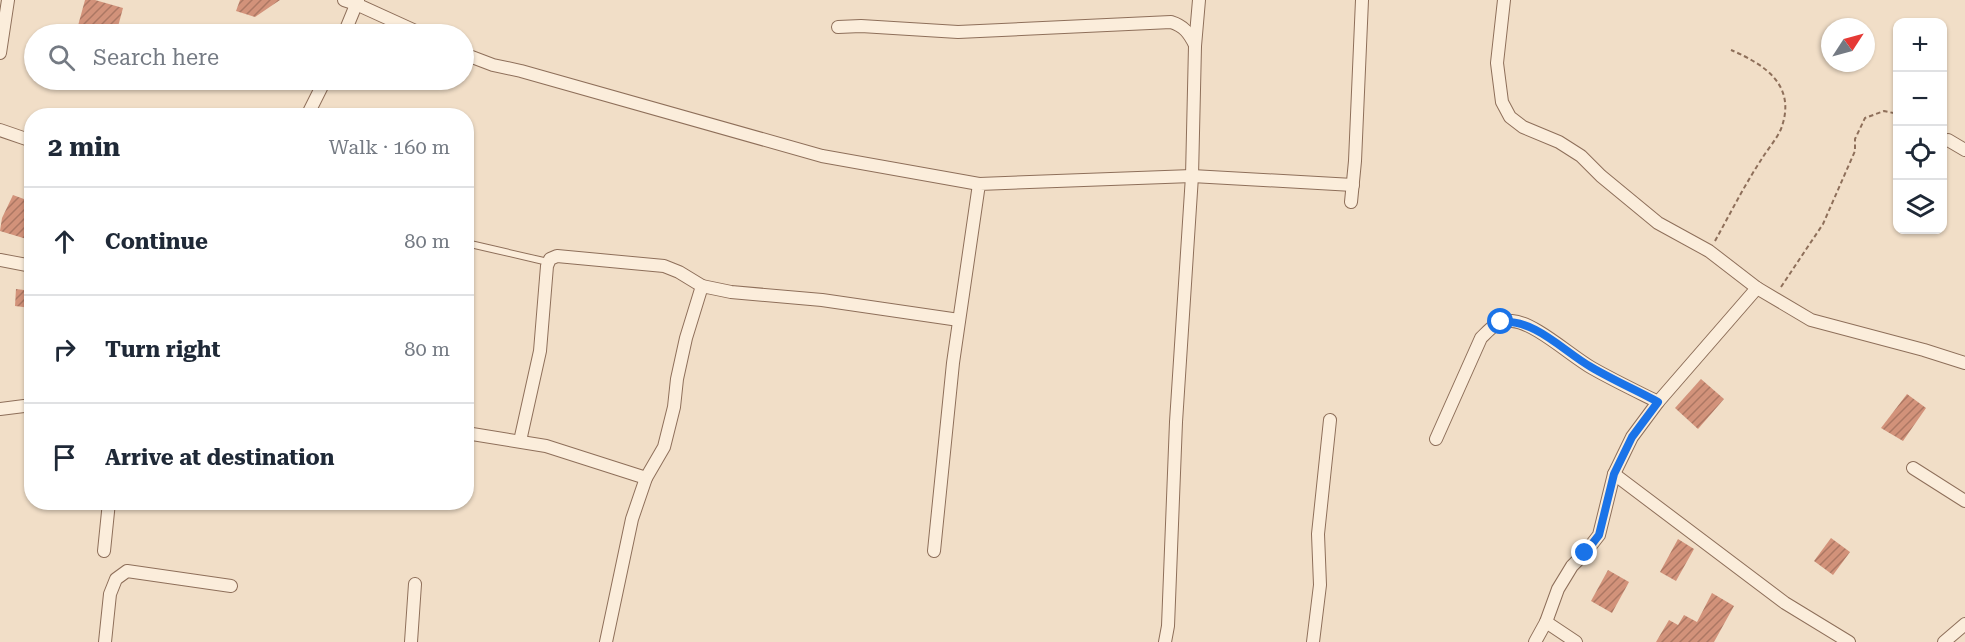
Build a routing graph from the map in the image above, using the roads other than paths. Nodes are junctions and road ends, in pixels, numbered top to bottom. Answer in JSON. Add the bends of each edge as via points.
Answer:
{"nodes":[{"id":1,"x":8,"y":0,"type":"edge"},
{"id":2,"x":1199,"y":0,"type":"edge"},
{"id":3,"x":1362,"y":0,"type":"edge"},
{"id":4,"x":1504,"y":0,"type":"edge"},
{"id":5,"x":353,"y":1,"type":"edge"},
{"id":6,"x":347,"y":24,"type":"edge"},
{"id":7,"x":401,"y":24,"type":"edge"},
{"id":8,"x":838,"y":27,"type":"dead end"},
{"id":9,"x":1195,"y":46,"type":"junction"},
{"id":10,"x":0,"y":53,"type":"edge"},
{"id":11,"x":474,"y":58,"type":"edge"},
{"id":12,"x":320,"y":90,"type":"edge"},
{"id":13,"x":311,"y":108,"type":"edge"},
{"id":14,"x":0,"y":130,"type":"edge"},
{"id":15,"x":24,"y":138,"type":"edge"},
{"id":16,"x":1948,"y":140,"type":"dead end"},
{"id":17,"x":1965,"y":150,"type":"edge"},
{"id":18,"x":1192,"y":176,"type":"junction"},
{"id":19,"x":979,"y":184,"type":"junction"},
{"id":20,"x":1353,"y":185,"type":"junction"},
{"id":21,"x":1351,"y":202,"type":"dead end"},
{"id":22,"x":474,"y":245,"type":"edge"},
{"id":23,"x":0,"y":260,"type":"edge"},
{"id":24,"x":549,"y":262,"type":"junction"},
{"id":25,"x":24,"y":264,"type":"edge"},
{"id":26,"x":702,"y":286,"type":"junction"},
{"id":27,"x":1757,"y":288,"type":"junction"},
{"id":28,"x":959,"y":320,"type":"junction"},
{"id":29,"x":1965,"y":363,"type":"edge"},
{"id":30,"x":1658,"y":402,"type":"junction"},
{"id":31,"x":24,"y":406,"type":"edge"},
{"id":32,"x":0,"y":409,"type":"edge"},
{"id":33,"x":1330,"y":420,"type":"dead end"},
{"id":34,"x":474,"y":435,"type":"edge"},
{"id":35,"x":1436,"y":439,"type":"dead end"},
{"id":36,"x":520,"y":441,"type":"junction"},
{"id":37,"x":1913,"y":468,"type":"dead end"},
{"id":38,"x":1614,"y":474,"type":"junction"},
{"id":39,"x":646,"y":478,"type":"junction"},
{"id":40,"x":1965,"y":501,"type":"edge"},
{"id":41,"x":109,"y":510,"type":"edge"},
{"id":42,"x":104,"y":551,"type":"dead end"},
{"id":43,"x":934,"y":551,"type":"dead end"},
{"id":44,"x":415,"y":584,"type":"dead end"},
{"id":45,"x":231,"y":586,"type":"dead end"},
{"id":46,"x":1546,"y":622,"type":"junction"},
{"id":47,"x":1965,"y":624,"type":"edge"},
{"id":48,"x":105,"y":642,"type":"edge"},
{"id":49,"x":411,"y":642,"type":"edge"},
{"id":50,"x":606,"y":642,"type":"edge"},
{"id":51,"x":1165,"y":642,"type":"edge"},
{"id":52,"x":1313,"y":642,"type":"edge"},
{"id":53,"x":1535,"y":642,"type":"edge"},
{"id":54,"x":1576,"y":642,"type":"edge"},
{"id":55,"x":1849,"y":642,"type":"edge"},
{"id":56,"x":1944,"y":642,"type":"edge"}],
"edges":[{"from":1,"to":10,"type":"street"},
{"from":2,"to":9,"type":"street"},
{"from":3,"to":20,"type":"street"},
{"from":4,"to":27,"type":"street","via":[[1497,63],[1503,102],[1510,117],[1581,156],[1658,223],[1709,252]]},
{"from":5,"to":6,"type":"street"},
{"from":5,"to":7,"type":"street"},
{"from":8,"to":9,"type":"street","via":[[958,32],[1171,22],[1188,32]]},
{"from":9,"to":18,"type":"street"},
{"from":11,"to":19,"type":"street","via":[[822,156]]},
{"from":12,"to":13,"type":"street"},
{"from":14,"to":15,"type":"street"},
{"from":16,"to":17,"type":"street"},
{"from":18,"to":19,"type":"street"},
{"from":18,"to":20,"type":"street"},
{"from":18,"to":51,"type":"street"},
{"from":19,"to":28,"type":"street"},
{"from":20,"to":21,"type":"street"},
{"from":22,"to":24,"type":"lane"},
{"from":23,"to":25,"type":"street"},
{"from":24,"to":26,"type":"street","via":[[557,256],[664,266]]},
{"from":24,"to":36,"type":"street","via":[[539,358]]},
{"from":26,"to":28,"type":"street"},
{"from":26,"to":39,"type":"street","via":[[686,338],[664,447]]},
{"from":27,"to":29,"type":"street","via":[[1811,320]]},
{"from":27,"to":30,"type":"street"},
{"from":28,"to":43,"type":"street"},
{"from":30,"to":35,"type":"street","via":[[1590,367],[1526,326],[1501,322],[1480,338]]},
{"from":30,"to":38,"type":"street","via":[[1632,437]]},
{"from":31,"to":32,"type":"street"},
{"from":33,"to":52,"type":"street","via":[[1318,534],[1320,585]]},
{"from":34,"to":36,"type":"street"},
{"from":36,"to":39,"type":"street"},
{"from":37,"to":40,"type":"street"},
{"from":38,"to":46,"type":"street","via":[[1599,535],[1572,566],[1558,589]]},
{"from":38,"to":55,"type":"street","via":[[1785,603]]},
{"from":39,"to":50,"type":"street","via":[[632,519]]},
{"from":41,"to":42,"type":"street"},
{"from":44,"to":49,"type":"street"},
{"from":45,"to":48,"type":"street","via":[[127,571],[116,579],[110,594]]},
{"from":46,"to":53,"type":"street"},
{"from":46,"to":54,"type":"street"},
{"from":47,"to":56,"type":"street"}]}
